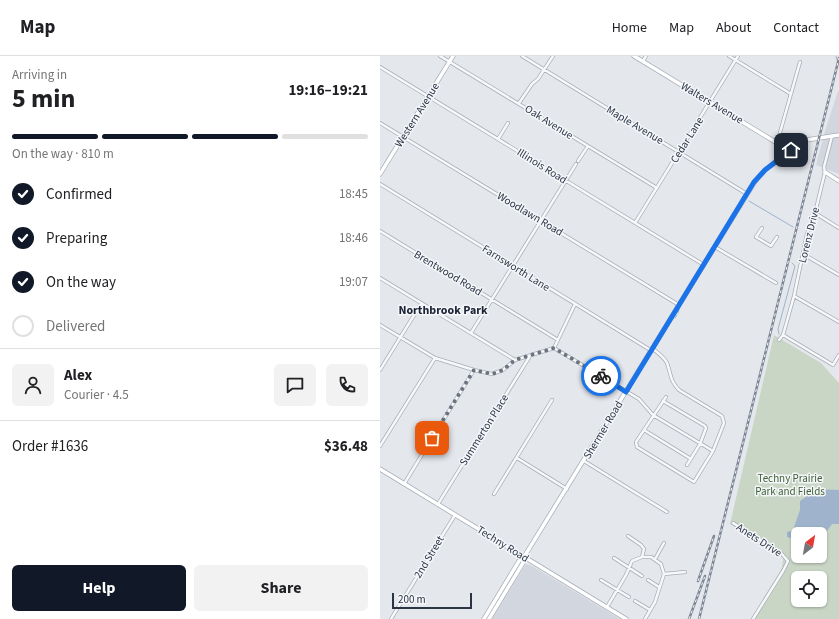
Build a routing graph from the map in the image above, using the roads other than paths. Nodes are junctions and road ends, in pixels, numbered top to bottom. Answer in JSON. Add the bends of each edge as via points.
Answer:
{"nodes":[{"id":1,"x":440,"y":56,"type":"edge"},
{"id":2,"x":453,"y":56,"type":"edge"},
{"id":3,"x":522,"y":56,"type":"edge"},
{"id":4,"x":553,"y":56,"type":"edge"},
{"id":5,"x":634,"y":56,"type":"edge"},
{"id":6,"x":646,"y":56,"type":"edge"},
{"id":7,"x":729,"y":56,"type":"edge"},
{"id":8,"x":738,"y":56,"type":"edge"},
{"id":9,"x":736,"y":60,"type":"junction"},
{"id":10,"x":643,"y":61,"type":"junction"},
{"id":11,"x":450,"y":62,"type":"junction"},
{"id":12,"x":800,"y":62,"type":"dead end"},
{"id":13,"x":380,"y":67,"type":"edge"},
{"id":14,"x":544,"y":70,"type":"junction"},
{"id":15,"x":791,"y":94,"type":"junction"},
{"id":16,"x":428,"y":97,"type":"junction"},
{"id":17,"x":710,"y":102,"type":"junction"},
{"id":18,"x":519,"y":104,"type":"junction"},
{"id":19,"x":380,"y":123,"type":"edge"},
{"id":20,"x":508,"y":124,"type":"dead end"},
{"id":21,"x":839,"y":135,"type":"edge"},
{"id":22,"x":832,"y":136,"type":"junction"},
{"id":23,"x":403,"y":137,"type":"junction"},
{"id":24,"x":498,"y":139,"type":"junction"},
{"id":25,"x":777,"y":143,"type":"junction"},
{"id":26,"x":588,"y":146,"type":"junction"},
{"id":27,"x":679,"y":152,"type":"junction"},
{"id":28,"x":788,"y":153,"type":"junction"},
{"id":29,"x":825,"y":172,"type":"junction"},
{"id":30,"x":380,"y":174,"type":"edge"},
{"id":31,"x":566,"y":180,"type":"junction"},
{"id":32,"x":839,"y":181,"type":"edge"},
{"id":33,"x":380,"y":184,"type":"edge"},
{"id":34,"x":657,"y":188,"type":"junction"},
{"id":35,"x":748,"y":194,"type":"junction"},
{"id":36,"x":815,"y":213,"type":"junction"},
{"id":37,"x":541,"y":221,"type":"junction"},
{"id":38,"x":635,"y":223,"type":"junction"},
{"id":39,"x":762,"y":228,"type":"dead end"},
{"id":40,"x":839,"y":228,"type":"edge"},
{"id":41,"x":380,"y":231,"type":"edge"},
{"id":42,"x":777,"y":237,"type":"dead end"},
{"id":43,"x":715,"y":247,"type":"junction"},
{"id":44,"x":803,"y":254,"type":"junction"},
{"id":45,"x":704,"y":265,"type":"junction"},
{"id":46,"x":514,"y":266,"type":"junction"},
{"id":47,"x":839,"y":275,"type":"edge"},
{"id":48,"x":380,"y":278,"type":"edge"},
{"id":49,"x":776,"y":283,"type":"dead end"},
{"id":50,"x":794,"y":296,"type":"junction"},
{"id":51,"x":492,"y":300,"type":"junction"},
{"id":52,"x":421,"y":304,"type":"junction"},
{"id":53,"x":575,"y":304,"type":"junction"},
{"id":54,"x":680,"y":305,"type":"junction"},
{"id":55,"x":839,"y":322,"type":"edge"},
{"id":56,"x":380,"y":325,"type":"edge"},
{"id":57,"x":471,"y":333,"type":"junction"},
{"id":58,"x":783,"y":335,"type":"junction"},
{"id":59,"x":400,"y":338,"type":"junction"},
{"id":60,"x":558,"y":340,"type":"junction"},
{"id":61,"x":779,"y":340,"type":"dead end"},
{"id":62,"x":554,"y":348,"type":"junction"},
{"id":63,"x":653,"y":350,"type":"junction"},
{"id":64,"x":530,"y":355,"type":"junction"},
{"id":65,"x":839,"y":355,"type":"edge"},
{"id":66,"x":435,"y":358,"type":"junction"},
{"id":67,"x":515,"y":360,"type":"junction"},
{"id":68,"x":380,"y":370,"type":"edge"},
{"id":69,"x":474,"y":370,"type":"junction"},
{"id":70,"x":626,"y":392,"type":"junction"},
{"id":71,"x":666,"y":397,"type":"dead end"},
{"id":72,"x":552,"y":400,"type":"dead end"},
{"id":73,"x":663,"y":401,"type":"junction"},
{"id":74,"x":653,"y":415,"type":"junction"},
{"id":75,"x":644,"y":430,"type":"junction"},
{"id":76,"x":700,"y":444,"type":"junction"},
{"id":77,"x":380,"y":446,"type":"edge"},
{"id":78,"x":713,"y":451,"type":"junction"},
{"id":79,"x":516,"y":458,"type":"junction"},
{"id":80,"x":691,"y":459,"type":"junction"},
{"id":81,"x":584,"y":461,"type":"junction"},
{"id":82,"x":687,"y":465,"type":"dead end"},
{"id":83,"x":380,"y":469,"type":"edge"},
{"id":84,"x":404,"y":484,"type":"junction"},
{"id":85,"x":567,"y":489,"type":"junction"},
{"id":86,"x":494,"y":494,"type":"dead end"},
{"id":87,"x":438,"y":504,"type":"junction"},
{"id":88,"x":667,"y":512,"type":"dead end"},
{"id":89,"x":455,"y":515,"type":"junction"},
{"id":90,"x":733,"y":522,"type":"dead end"},
{"id":91,"x":628,"y":536,"type":"dead end"},
{"id":92,"x":664,"y":543,"type":"dead end"},
{"id":93,"x":642,"y":557,"type":"junction"},
{"id":94,"x":524,"y":558,"type":"junction"},
{"id":95,"x":614,"y":558,"type":"dead end"},
{"id":96,"x":655,"y":559,"type":"junction"},
{"id":97,"x":629,"y":567,"type":"junction"},
{"id":98,"x":685,"y":572,"type":"dead end"},
{"id":99,"x":664,"y":574,"type":"junction"},
{"id":100,"x":642,"y":576,"type":"dead end"},
{"id":101,"x":601,"y":580,"type":"dead end"},
{"id":102,"x":648,"y":580,"type":"dead end"},
{"id":103,"x":659,"y":587,"type":"junction"},
{"id":104,"x":617,"y":590,"type":"junction"},
{"id":105,"x":629,"y":597,"type":"dead end"},
{"id":106,"x":635,"y":601,"type":"dead end"},
{"id":107,"x":606,"y":607,"type":"junction"},
{"id":108,"x":650,"y":610,"type":"junction"},
{"id":109,"x":391,"y":619,"type":"edge"},
{"id":110,"x":484,"y":619,"type":"edge"},
{"id":111,"x":489,"y":619,"type":"edge"},
{"id":112,"x":626,"y":619,"type":"edge"},
{"id":113,"x":645,"y":619,"type":"edge"},
{"id":114,"x":753,"y":619,"type":"edge"}],
"edges":[{"from":1,"to":11,"type":"street","name":"Oak Avenue"},
{"from":2,"to":11,"type":"main road","name":"Western Avenue"},
{"from":3,"to":14,"type":"street","name":"Maple Avenue"},
{"from":4,"to":14,"type":"street"},
{"from":5,"to":10,"type":"main road","name":"Walters Avenue"},
{"from":6,"to":10,"type":"street"},
{"from":7,"to":9,"type":"street"},
{"from":8,"to":9,"type":"street","name":"Cedar Lane"},
{"from":9,"to":15,"type":"street"},
{"from":9,"to":17,"type":"street","name":"Cedar Lane"},
{"from":10,"to":17,"type":"main road","name":"Walters Avenue"},
{"from":11,"to":16,"type":"main road","name":"Western Avenue"},
{"from":11,"to":18,"type":"street","name":"Oak Avenue"},
{"from":12,"to":15,"type":"street"},
{"from":13,"to":16,"type":"street","name":"Illinois Road"},
{"from":14,"to":18,"type":"street"},
{"from":14,"to":27,"type":"street","name":"Maple Avenue"},
{"from":15,"to":25,"type":"street"},
{"from":16,"to":23,"type":"main road","name":"Western Avenue"},
{"from":16,"to":24,"type":"street","name":"Illinois Road"},
{"from":17,"to":25,"type":"main road","name":"Walters Avenue"},
{"from":17,"to":27,"type":"street","name":"Cedar Lane"},
{"from":18,"to":26,"type":"street","name":"Oak Avenue"},
{"from":19,"to":23,"type":"street","name":"Woodlawn Road"},
{"from":20,"to":24,"type":"street"},
{"from":21,"to":22,"type":"main road","name":"Shermer Road"},
{"from":22,"to":28,"type":"main road","name":"Shermer Road","via":[[806,140]]},
{"from":22,"to":29,"type":"street","name":"Lorenz Drive"},
{"from":23,"to":30,"type":"main road","name":"Western Avenue"},
{"from":23,"to":37,"type":"street","name":"Woodlawn Road"},
{"from":24,"to":31,"type":"street","name":"Illinois Road"},
{"from":25,"to":28,"type":"main road","name":"Walters Avenue"},
{"from":26,"to":31,"type":"street"},
{"from":26,"to":34,"type":"street","name":"Oak Avenue"},
{"from":27,"to":34,"type":"street","name":"Cedar Lane"},
{"from":27,"to":35,"type":"street","name":"Maple Avenue"},
{"from":28,"to":35,"type":"main road","name":"Shermer Road","via":[[765,170],[754,182]]},
{"from":29,"to":32,"type":"main road"},
{"from":29,"to":36,"type":"street","name":"Lorenz Drive"},
{"from":31,"to":37,"type":"street"},
{"from":31,"to":38,"type":"street","name":"Illinois Road"},
{"from":33,"to":46,"type":"street","name":"Farnsworth Lane"},
{"from":34,"to":38,"type":"street","name":"Cedar Lane"},
{"from":35,"to":43,"type":"main road","name":"Shermer Road"},
{"from":36,"to":40,"type":"street"},
{"from":36,"to":44,"type":"street","name":"Lorenz Drive"},
{"from":37,"to":46,"type":"street"},
{"from":37,"to":54,"type":"street","name":"Woodlawn Road"},
{"from":38,"to":45,"type":"street","name":"Illinois Road"},
{"from":39,"to":42,"type":"street","via":[[756,237],[771,246]]},
{"from":41,"to":51,"type":"street","name":"Brentwood Road"},
{"from":43,"to":45,"type":"main road","name":"Shermer Road"},
{"from":43,"to":49,"type":"street"},
{"from":44,"to":47,"type":"street"},
{"from":44,"to":50,"type":"street","name":"Lorenz Drive"},
{"from":45,"to":54,"type":"main road","name":"Shermer Road"},
{"from":46,"to":51,"type":"street"},
{"from":46,"to":53,"type":"street","name":"Farnsworth Lane"},
{"from":48,"to":52,"type":"street"},
{"from":50,"to":55,"type":"street"},
{"from":50,"to":58,"type":"street","name":"Lorenz Drive"},
{"from":51,"to":57,"type":"street"},
{"from":51,"to":60,"type":"street","name":"Brentwood Road"},
{"from":52,"to":57,"type":"street"},
{"from":52,"to":59,"type":"street"},
{"from":53,"to":60,"type":"street"},
{"from":53,"to":63,"type":"street","name":"Farnsworth Lane"},
{"from":54,"to":63,"type":"main road","name":"Shermer Road"},
{"from":56,"to":59,"type":"street"},
{"from":57,"to":67,"type":"street"},
{"from":58,"to":61,"type":"street"},
{"from":58,"to":65,"type":"street","via":[[833,365]]},
{"from":59,"to":66,"type":"street"},
{"from":59,"to":68,"type":"street"},
{"from":60,"to":62,"type":"street"},
{"from":62,"to":64,"type":"street"},
{"from":62,"to":70,"type":"street"},
{"from":63,"to":70,"type":"main road","name":"Shermer Road"},
{"from":63,"to":78,"type":"street","name":"Farnsworth Lane","via":[[662,356],[679,390],[724,419]]},
{"from":64,"to":67,"type":"street"},
{"from":64,"to":87,"type":"street","name":"Summerton Place"},
{"from":66,"to":69,"type":"street"},
{"from":66,"to":77,"type":"street"},
{"from":67,"to":69,"type":"street","via":[[503,370],[492,374]]},
{"from":69,"to":84,"type":"street"},
{"from":70,"to":74,"type":"street","via":[[639,399]]},
{"from":70,"to":81,"type":"main road","name":"Shermer Road"},
{"from":71,"to":73,"type":"street"},
{"from":72,"to":79,"type":"street"},
{"from":73,"to":74,"type":"street"},
{"from":73,"to":76,"type":"street","via":[[705,426]]},
{"from":74,"to":75,"type":"street"},
{"from":74,"to":76,"type":"street"},
{"from":75,"to":78,"type":"street","via":[[637,447],[694,482]]},
{"from":75,"to":80,"type":"street"},
{"from":76,"to":78,"type":"street"},
{"from":76,"to":80,"type":"street"},
{"from":79,"to":85,"type":"street"},
{"from":79,"to":86,"type":"street"},
{"from":80,"to":82,"type":"street"},
{"from":81,"to":85,"type":"main road","name":"Shermer Road"},
{"from":81,"to":88,"type":"street"},
{"from":83,"to":84,"type":"main road","name":"Techny Road"},
{"from":84,"to":87,"type":"main road","name":"Techny Road"},
{"from":85,"to":94,"type":"main road","name":"Shermer Road"},
{"from":87,"to":89,"type":"main road","name":"Techny Road"},
{"from":89,"to":94,"type":"main road","name":"Techny Road"},
{"from":89,"to":109,"type":"street","name":"2nd Street"},
{"from":90,"to":114,"type":"street","name":"Anets Drive","via":[[781,553],[788,561]]},
{"from":91,"to":93,"type":"street","via":[[644,549]]},
{"from":92,"to":96,"type":"street"},
{"from":93,"to":96,"type":"street"},
{"from":93,"to":97,"type":"street","via":[[632,561]]},
{"from":94,"to":107,"type":"main road","name":"Techny Road"},
{"from":94,"to":110,"type":"main road","name":"Shermer Road"},
{"from":94,"to":111,"type":"main road","name":"Shermer Road"},
{"from":95,"to":97,"type":"street"},
{"from":96,"to":99,"type":"street","via":[[661,564]]},
{"from":97,"to":100,"type":"street"},
{"from":97,"to":104,"type":"street"},
{"from":98,"to":99,"type":"street"},
{"from":99,"to":103,"type":"street"},
{"from":101,"to":104,"type":"street"},
{"from":102,"to":103,"type":"street"},
{"from":103,"to":108,"type":"street"},
{"from":104,"to":105,"type":"street"},
{"from":104,"to":107,"type":"street"},
{"from":106,"to":108,"type":"street"},
{"from":107,"to":112,"type":"main road","name":"Techny Road"},
{"from":108,"to":113,"type":"street"}]}
